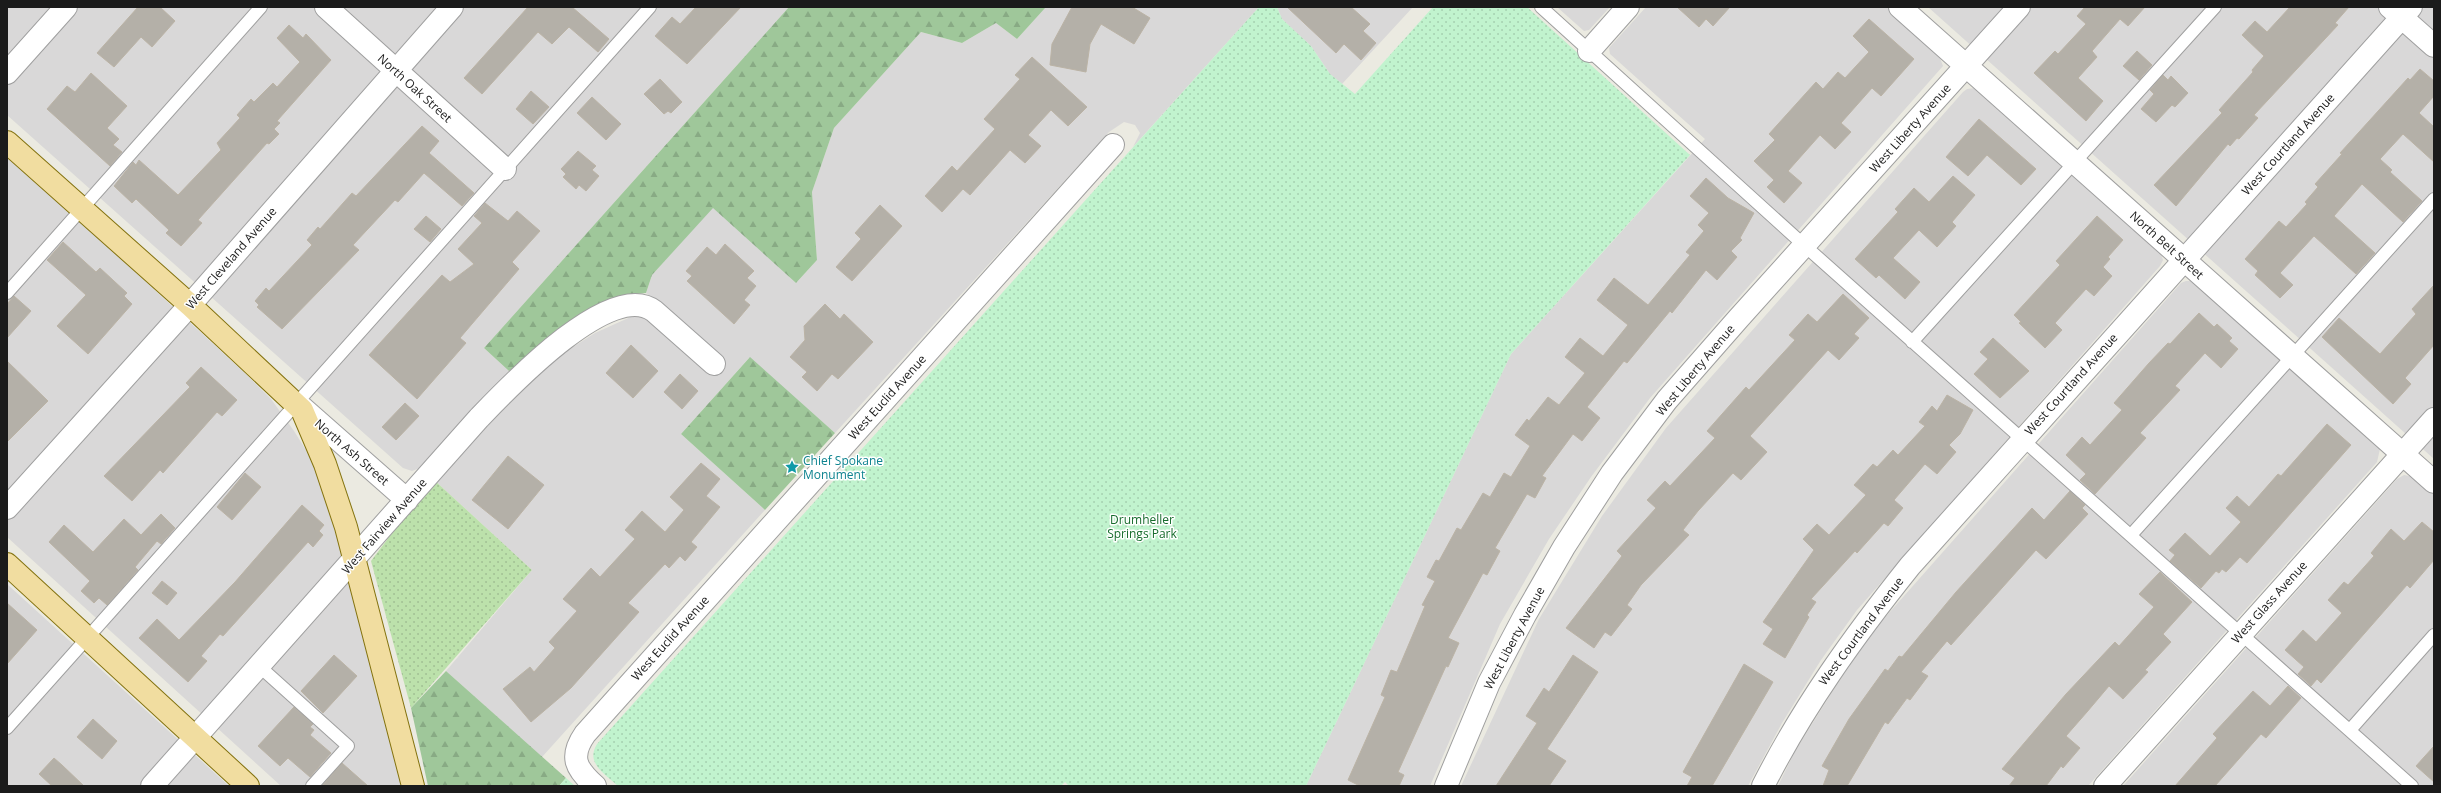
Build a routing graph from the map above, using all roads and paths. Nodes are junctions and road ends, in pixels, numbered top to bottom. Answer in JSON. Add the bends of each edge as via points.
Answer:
{"nodes":[{"id":1,"x":66,"y":7,"type":"edge"},
{"id":2,"x":261,"y":7,"type":"edge"},
{"id":3,"x":326,"y":7,"type":"edge"},
{"id":4,"x":452,"y":7,"type":"edge"},
{"id":5,"x":650,"y":7,"type":"edge"},
{"id":6,"x":1540,"y":7,"type":"edge"},
{"id":7,"x":1628,"y":7,"type":"edge"},
{"id":8,"x":1900,"y":7,"type":"edge"},
{"id":9,"x":2019,"y":7,"type":"edge"},
{"id":10,"x":2214,"y":7,"type":"edge"},
{"id":11,"x":2401,"y":11,"type":"edge"},
{"id":12,"x":2434,"y":46,"type":"edge"},
{"id":13,"x":1588,"y":50,"type":"junction"},
{"id":14,"x":1966,"y":66,"type":"junction"},
{"id":15,"x":395,"y":71,"type":"junction"},
{"id":16,"x":7,"y":73,"type":"edge"},
{"id":17,"x":7,"y":142,"type":"edge"},
{"id":18,"x":1113,"y":145,"type":"dead end"},
{"id":19,"x":2074,"y":162,"type":"junction"},
{"id":20,"x":505,"y":169,"type":"junction"},
{"id":21,"x":2434,"y":199,"type":"edge"},
{"id":22,"x":82,"y":210,"type":"junction"},
{"id":23,"x":1805,"y":246,"type":"junction"},
{"id":24,"x":2183,"y":260,"type":"junction"},
{"id":25,"x":7,"y":293,"type":"edge"},
{"id":26,"x":190,"y":305,"type":"junction"},
{"id":27,"x":1912,"y":342,"type":"junction"},
{"id":28,"x":2292,"y":357,"type":"junction"},
{"id":29,"x":714,"y":364,"type":"dead end"},
{"id":30,"x":297,"y":404,"type":"junction"},
{"id":31,"x":2434,"y":419,"type":"edge"},
{"id":32,"x":2023,"y":438,"type":"junction"},
{"id":33,"x":2402,"y":454,"type":"junction"},
{"id":34,"x":2434,"y":482,"type":"edge"},
{"id":35,"x":407,"y":500,"type":"junction"},
{"id":36,"x":7,"y":508,"type":"edge"},
{"id":37,"x":2131,"y":534,"type":"junction"},
{"id":38,"x":355,"y":558,"type":"junction"},
{"id":39,"x":7,"y":564,"type":"edge"},
{"id":40,"x":2241,"y":633,"type":"junction"},
{"id":41,"x":2434,"y":635,"type":"edge"},
{"id":42,"x":88,"y":639,"type":"junction"},
{"id":43,"x":259,"y":666,"type":"junction"},
{"id":44,"x":7,"y":728,"type":"edge"},
{"id":45,"x":2350,"y":730,"type":"junction"},
{"id":46,"x":195,"y":738,"type":"junction"},
{"id":47,"x":152,"y":786,"type":"edge"},
{"id":48,"x":248,"y":786,"type":"edge"},
{"id":49,"x":312,"y":786,"type":"edge"},
{"id":50,"x":413,"y":786,"type":"edge"},
{"id":51,"x":595,"y":786,"type":"edge"},
{"id":52,"x":1446,"y":786,"type":"edge"},
{"id":53,"x":1763,"y":786,"type":"edge"},
{"id":54,"x":2105,"y":786,"type":"edge"},
{"id":55,"x":2412,"y":786,"type":"edge"}],
"edges":[{"from":1,"to":16,"type":"street"},
{"from":2,"to":22,"type":"lane"},
{"from":3,"to":15,"type":"street","name":"North Oak Street"},
{"from":4,"to":15,"type":"street","name":"West Cleveland Avenue"},
{"from":5,"to":20,"type":"lane"},
{"from":6,"to":13,"type":"lane"},
{"from":7,"to":13,"type":"street"},
{"from":8,"to":14,"type":"street","name":"North Belt Street"},
{"from":9,"to":14,"type":"street","name":"West Liberty Avenue"},
{"from":10,"to":19,"type":"lane"},
{"from":11,"to":12,"type":"street"},
{"from":11,"to":24,"type":"street","name":"West Courtland Avenue"},
{"from":13,"to":23,"type":"lane"},
{"from":14,"to":19,"type":"street","name":"North Belt Street"},
{"from":14,"to":23,"type":"street","name":"West Liberty Avenue"},
{"from":15,"to":20,"type":"street","name":"North Oak Street"},
{"from":15,"to":26,"type":"street","name":"West Cleveland Avenue"},
{"from":17,"to":22,"type":"main road"},
{"from":18,"to":51,"type":"street","name":"West Euclid Avenue","via":[[585,734],[577,747],[576,762],[584,776]]},
{"from":19,"to":24,"type":"street","name":"North Belt Street"},
{"from":19,"to":27,"type":"lane"},
{"from":20,"to":30,"type":"lane"},
{"from":21,"to":28,"type":"lane"},
{"from":22,"to":25,"type":"lane"},
{"from":22,"to":26,"type":"main road"},
{"from":23,"to":27,"type":"lane"},
{"from":23,"to":52,"type":"street","name":"West Liberty Avenue","via":[[1668,400],[1612,474],[1564,547],[1525,615],[1489,683]]},
{"from":24,"to":28,"type":"street","name":"North Belt Street"},
{"from":24,"to":32,"type":"street","name":"West Courtland Avenue"},
{"from":26,"to":30,"type":"main road"},
{"from":26,"to":36,"type":"street","name":"West Cleveland Avenue"},
{"from":27,"to":32,"type":"lane"},
{"from":28,"to":33,"type":"street","name":"North Belt Street"},
{"from":28,"to":37,"type":"lane"},
{"from":29,"to":35,"type":"street","name":"West Fairview Avenue","via":[[654,311],[643,305],[625,306],[605,314],[542,357],[498,399]]},
{"from":30,"to":35,"type":"street","name":"North Ash Street"},
{"from":30,"to":38,"type":"main road","via":[[306,418],[325,464]]},
{"from":30,"to":42,"type":"lane"},
{"from":31,"to":33,"type":"street","name":"West Glass Avenue"},
{"from":32,"to":37,"type":"lane"},
{"from":32,"to":53,"type":"street","name":"West Courtland Avenue","via":[[1910,566],[1862,626],[1816,692]]},
{"from":33,"to":34,"type":"street","name":"North Belt Street"},
{"from":33,"to":40,"type":"street","name":"West Glass Avenue"},
{"from":35,"to":38,"type":"street","name":"West Fairview Avenue"},
{"from":37,"to":40,"type":"lane"},
{"from":38,"to":43,"type":"street","name":"West Fairview Avenue"},
{"from":38,"to":50,"type":"main road"},
{"from":39,"to":42,"type":"main road"},
{"from":40,"to":45,"type":"lane"},
{"from":40,"to":54,"type":"street","name":"West Glass Avenue"},
{"from":41,"to":45,"type":"lane"},
{"from":42,"to":44,"type":"lane"},
{"from":42,"to":46,"type":"main road"},
{"from":43,"to":46,"type":"street","name":"West Fairview Avenue"},
{"from":43,"to":49,"type":"lane","via":[[348,746]]},
{"from":45,"to":55,"type":"lane"},
{"from":46,"to":47,"type":"street","name":"West Fairview Avenue"},
{"from":46,"to":48,"type":"main road"}]}
